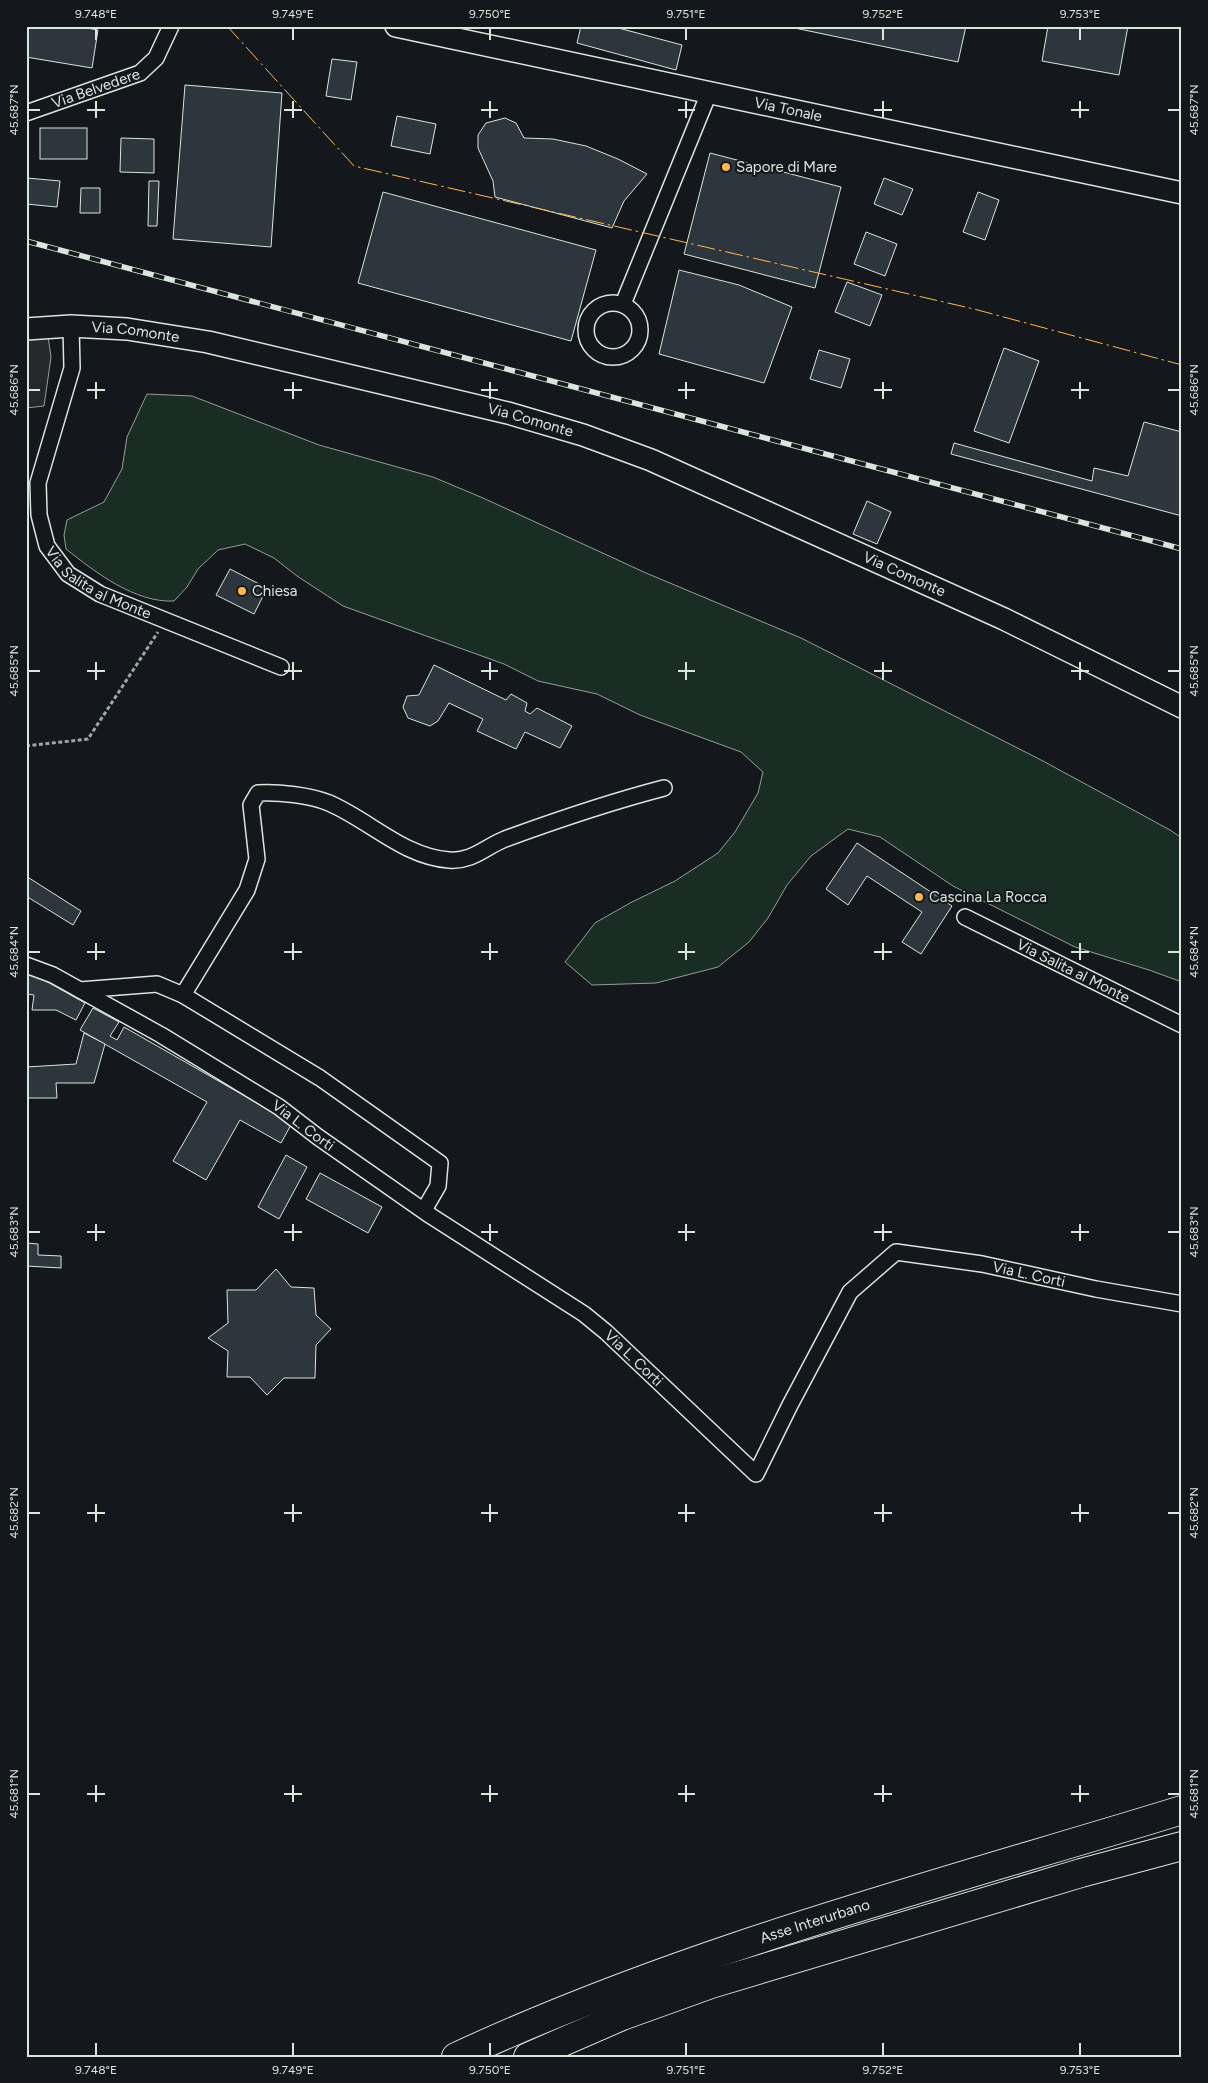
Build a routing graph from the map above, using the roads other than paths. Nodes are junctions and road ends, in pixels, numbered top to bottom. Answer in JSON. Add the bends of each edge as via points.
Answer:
{"nodes":[{"id":1,"x":171,"y":26,"type":"edge"},
{"id":2,"x":396,"y":26,"type":"edge"},
{"id":3,"x":709,"y":93,"type":"junction"},
{"id":4,"x":26,"y":113,"type":"edge"},
{"id":5,"x":1182,"y":193,"type":"edge"},
{"id":6,"x":623,"y":304,"type":"dead end"},
{"id":7,"x":71,"y":326,"type":"junction"},
{"id":8,"x":26,"y":329,"type":"edge"},
{"id":9,"x":281,"y":666,"type":"dead end"},
{"id":10,"x":1182,"y":708,"type":"edge"},
{"id":11,"x":664,"y":788,"type":"dead end"},
{"id":12,"x":965,"y":917,"type":"dead end"},
{"id":13,"x":26,"y":965,"type":"edge"},
{"id":14,"x":80,"y":990,"type":"junction"},
{"id":15,"x":183,"y":995,"type":"junction"},
{"id":16,"x":1182,"y":1025,"type":"edge"},
{"id":17,"x":424,"y":1210,"type":"junction"},
{"id":18,"x":1182,"y":1304,"type":"edge"},
{"id":19,"x":1182,"y":1810,"type":"edge"},
{"id":20,"x":1182,"y":1846,"type":"edge"},
{"id":21,"x":1182,"y":1855,"type":"edge"},
{"id":22,"x":1081,"y":1873,"type":"junction"},
{"id":23,"x":456,"y":2057,"type":"edge"},
{"id":24,"x":528,"y":2057,"type":"edge"}],
"edges":[{"from":1,"to":4,"type":"street","name":"Via Belvedere","via":[[156,58],[140,73]]},
{"from":2,"to":3,"type":"street","name":"Via Tonale"},
{"from":3,"to":5,"type":"street","name":"Via Tonale"},
{"from":3,"to":6,"type":"street"},
{"from":7,"to":8,"type":"street","name":"Via Comonte"},
{"from":7,"to":9,"type":"street","name":"Via Salita al Monte","via":[[72,368],[38,483],[39,515],[47,546],[68,574],[100,594]]},
{"from":7,"to":10,"type":"street","name":"Via Comonte","via":[[127,329],[208,342],[508,413],[583,435],[651,460],[1004,618]]},
{"from":11,"to":15,"type":"street","via":[[608,803],[503,840],[472,858],[450,860],[426,856],[329,803],[278,792],[258,792],[251,805],[257,859],[247,890]]},
{"from":12,"to":16,"type":"street","name":"Via Salita al Monte"},
{"from":13,"to":14,"type":"street","name":"Via L. Corti"},
{"from":14,"to":15,"type":"street","via":[[157,984]]},
{"from":14,"to":17,"type":"street","name":"Via L. Corti","via":[[279,1107],[318,1138]]},
{"from":15,"to":17,"type":"street","via":[[320,1078],[440,1163],[438,1186]]},
{"from":17,"to":18,"type":"street","name":"Via L. Corti","via":[[599,1326],[756,1474],[850,1292],[896,1252],[982,1264]]},
{"from":19,"to":23,"type":"highway","name":"Asse Interurbano","via":[[709,1955],[573,2006]]},
{"from":20,"to":22,"type":"highway"},
{"from":21,"to":22,"type":"highway","via":[[1133,1869]]},
{"from":22,"to":24,"type":"highway","name":"Asse Interurbano","via":[[711,1984],[622,2016]]}]}
